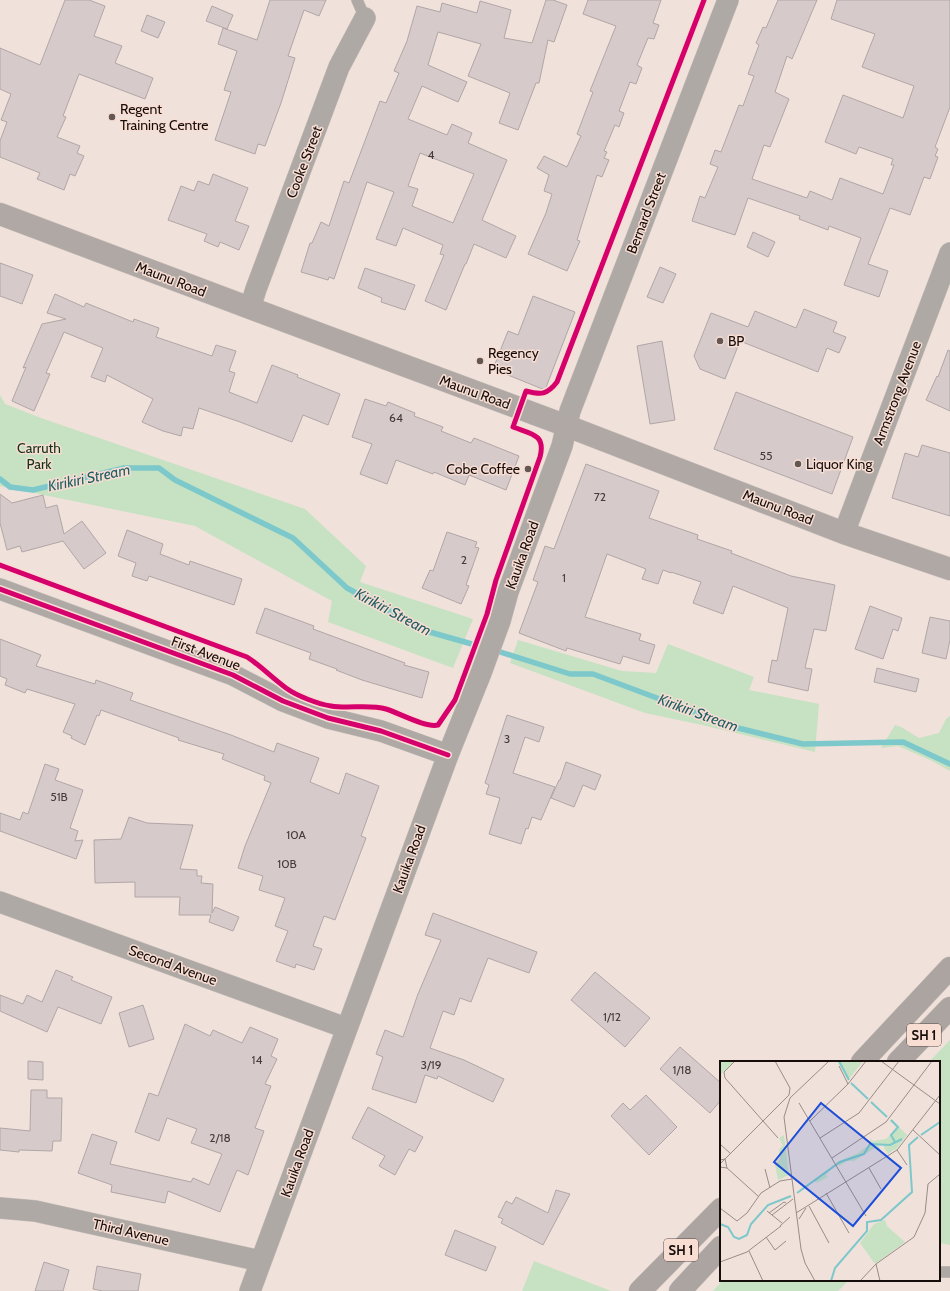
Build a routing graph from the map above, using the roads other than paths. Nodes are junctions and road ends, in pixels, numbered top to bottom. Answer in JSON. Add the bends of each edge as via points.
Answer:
{"nodes":[{"id":1,"x":728,"y":0,"type":"edge"},
{"id":2,"x":361,"y":9,"type":"edge"},
{"id":3,"x":0,"y":214,"type":"edge"},
{"id":4,"x":950,"y":253,"type":"edge"},
{"id":5,"x":250,"y":308,"type":"junction"},
{"id":6,"x":567,"y":426,"type":"junction"},
{"id":7,"x":844,"y":533,"type":"junction"},
{"id":8,"x":950,"y":569,"type":"edge"},
{"id":9,"x":0,"y":589,"type":"edge"},
{"id":10,"x":448,"y":755,"type":"junction"},
{"id":11,"x":0,"y":902,"type":"edge"},
{"id":12,"x":950,"y":968,"type":"edge"},
{"id":13,"x":950,"y":1008,"type":"edge"},
{"id":14,"x":346,"y":1028,"type":"junction"},
{"id":15,"x":863,"y":1061,"type":"edge"},
{"id":16,"x":899,"y":1061,"type":"edge"},
{"id":17,"x":0,"y":1208,"type":"edge"},
{"id":18,"x":720,"y":1210,"type":"edge"},
{"id":19,"x":720,"y":1248,"type":"edge"},
{"id":20,"x":260,"y":1261,"type":"junction"},
{"id":21,"x":250,"y":1291,"type":"edge"},
{"id":22,"x":640,"y":1291,"type":"edge"},
{"id":23,"x":680,"y":1291,"type":"edge"}],
"edges":[{"from":1,"to":6,"type":"street","name":"Bernard Street","via":[[570,411]]},
{"from":2,"to":5,"type":"street","name":"Cooke Street"},
{"from":3,"to":5,"type":"main road","name":"Maunu Road"},
{"from":4,"to":7,"type":"street","name":"Armstrong Avenue"},
{"from":5,"to":6,"type":"main road","name":"Maunu Road"},
{"from":6,"to":7,"type":"main road","name":"Maunu Road"},
{"from":6,"to":10,"type":"street","name":"Kauika Road","via":[[500,621]]},
{"from":7,"to":8,"type":"main road","name":"Maunu Road"},
{"from":9,"to":10,"type":"street","name":"First Avenue","via":[[233,675],[283,700],[328,718],[382,731]]},
{"from":10,"to":14,"type":"street","name":"Kauika Road"},
{"from":11,"to":14,"type":"street","name":"Second Avenue"},
{"from":12,"to":15,"type":"highway","number":"SH 1"},
{"from":13,"to":16,"type":"highway","number":"SH 1"},
{"from":14,"to":20,"type":"street","name":"Kauika Road"},
{"from":17,"to":20,"type":"street","name":"Third Avenue","via":[[35,1211]]},
{"from":18,"to":22,"type":"highway","number":"SH 1"},
{"from":19,"to":23,"type":"highway","number":"SH 1"},
{"from":20,"to":21,"type":"street","name":"Kauika Road"}]}
